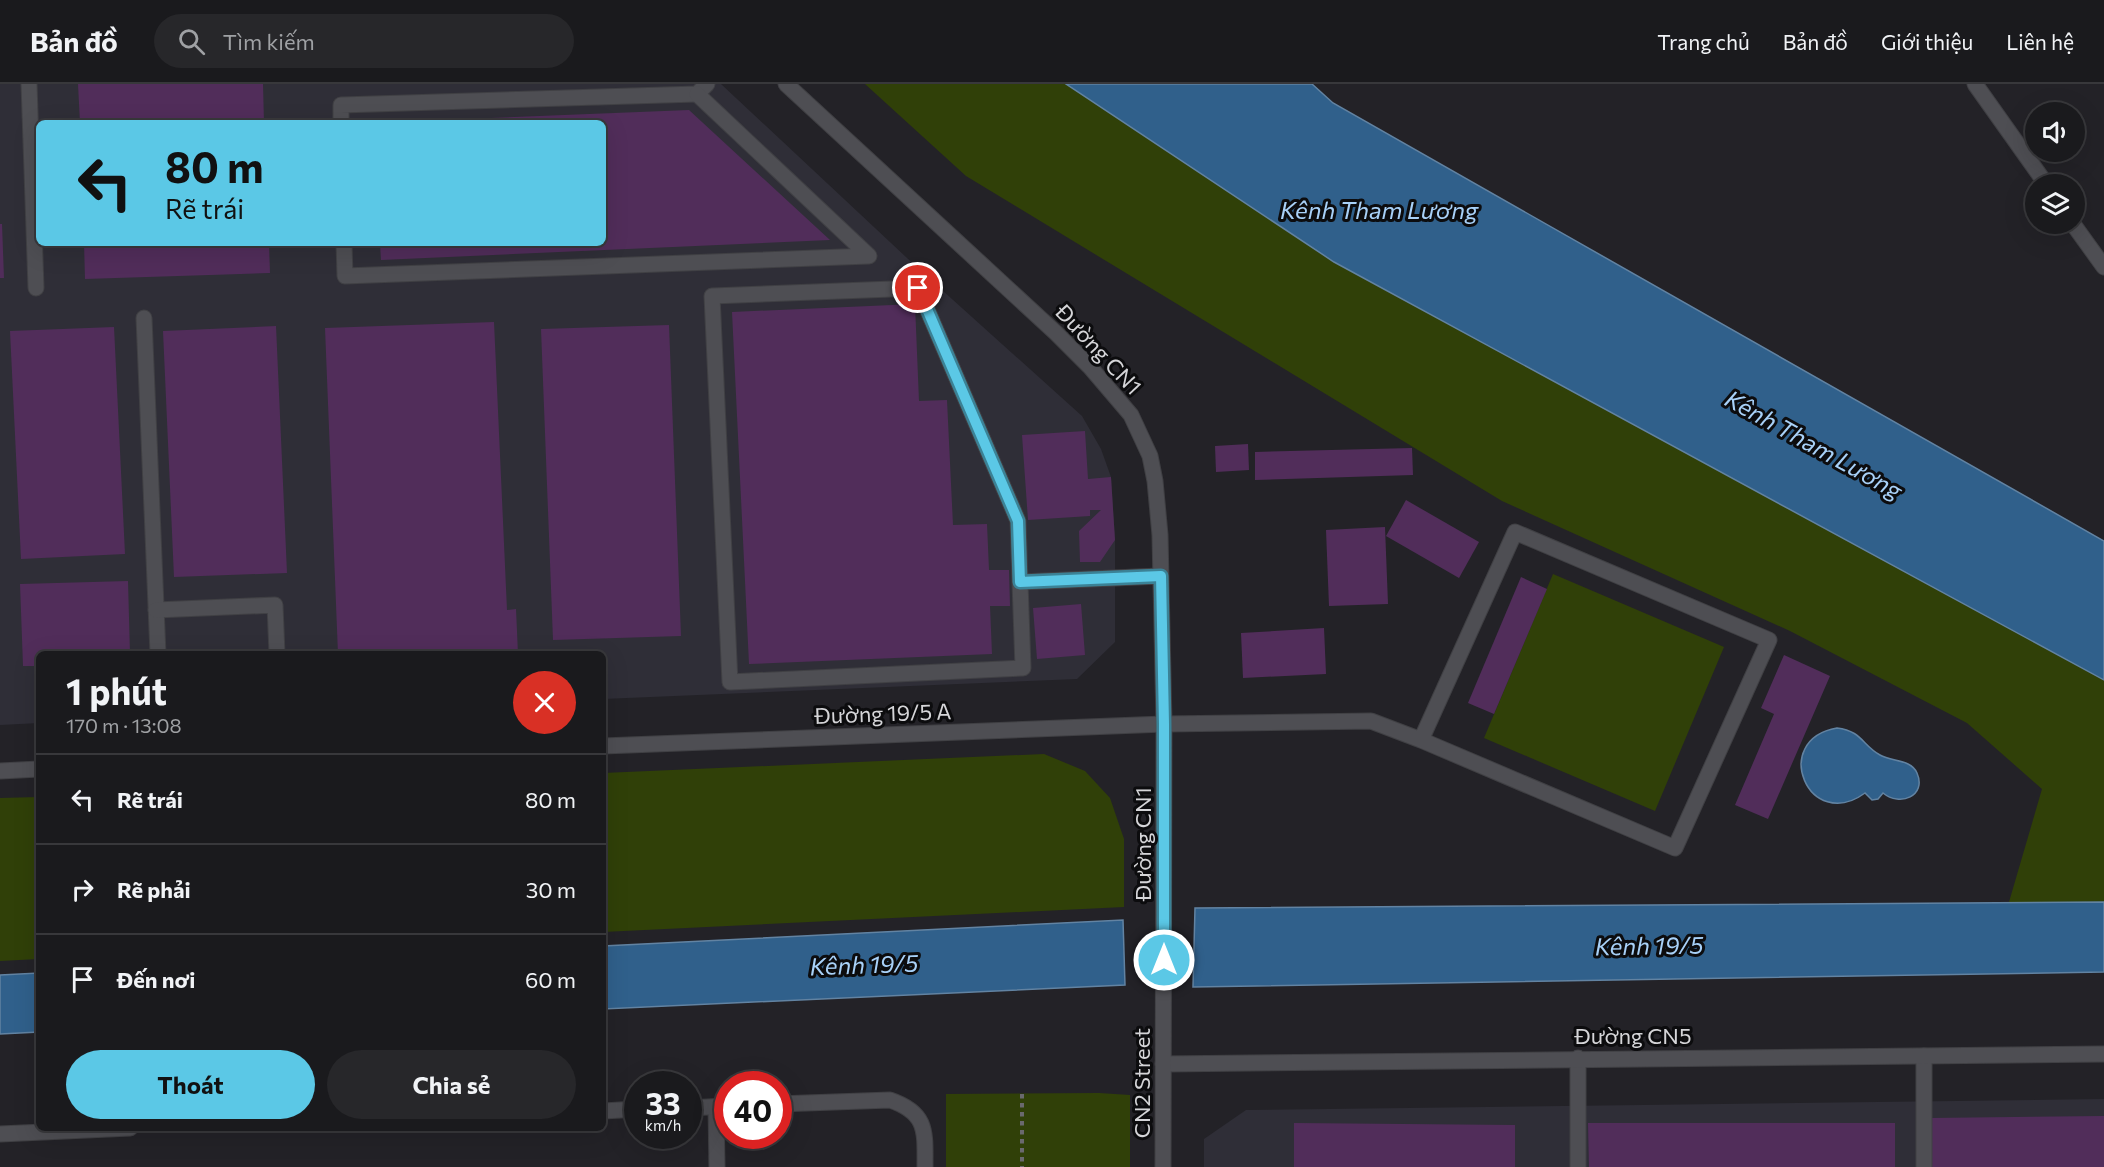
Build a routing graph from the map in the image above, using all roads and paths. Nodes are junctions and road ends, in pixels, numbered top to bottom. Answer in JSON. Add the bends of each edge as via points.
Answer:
{"nodes":[{"id":1,"x":29,"y":84,"type":"edge"},
{"id":2,"x":786,"y":84,"type":"edge"},
{"id":3,"x":1975,"y":84,"type":"edge"},
{"id":4,"x":702,"y":89,"type":"edge"},
{"id":5,"x":341,"y":120,"type":"edge"},
{"id":6,"x":2039,"y":174,"type":"edge"},
{"id":7,"x":2080,"y":234,"type":"edge"},
{"id":8,"x":344,"y":246,"type":"edge"},
{"id":9,"x":2104,"y":267,"type":"edge"},
{"id":10,"x":36,"y":288,"type":"dead end"},
{"id":11,"x":144,"y":318,"type":"dead end"},
{"id":12,"x":1161,"y":576,"type":"junction"},
{"id":13,"x":1020,"y":582,"type":"junction"},
{"id":14,"x":156,"y":610,"type":"junction"},
{"id":15,"x":158,"y":651,"type":"edge"},
{"id":16,"x":278,"y":651,"type":"edge"},
{"id":17,"x":1164,"y":724,"type":"junction"},
{"id":18,"x":1421,"y":740,"type":"junction"},
{"id":19,"x":606,"y":746,"type":"edge"},
{"id":20,"x":36,"y":769,"type":"edge"},
{"id":21,"x":0,"y":771,"type":"edge"},
{"id":22,"x":1164,"y":1000,"type":"joint"},
{"id":23,"x":2104,"y":1054,"type":"edge"},
{"id":24,"x":1924,"y":1056,"type":"junction"},
{"id":25,"x":1578,"y":1058,"type":"junction"},
{"id":26,"x":1163,"y":1064,"type":"junction"},
{"id":27,"x":1022,"y":1094,"type":"dead end"},
{"id":28,"x":792,"y":1104,"type":"edge"},
{"id":29,"x":624,"y":1110,"type":"edge"},
{"id":30,"x":606,"y":1111,"type":"edge"},
{"id":31,"x":65,"y":1131,"type":"edge"},
{"id":32,"x":0,"y":1134,"type":"edge"},
{"id":33,"x":718,"y":1149,"type":"edge"},
{"id":34,"x":717,"y":1167,"type":"edge"},
{"id":35,"x":925,"y":1167,"type":"edge"},
{"id":36,"x":1022,"y":1167,"type":"edge"},
{"id":37,"x":1163,"y":1167,"type":"edge"},
{"id":38,"x":1578,"y":1167,"type":"edge"},
{"id":39,"x":1924,"y":1167,"type":"edge"}],
"edges":[{"from":1,"to":10,"type":"street"},
{"from":2,"to":12,"type":"street","name":"Đường CN1","via":[[1056,333],[1131,415],[1150,456],[1155,481]]},
{"from":3,"to":6,"type":"street"},
{"from":4,"to":5,"type":"street","via":[[341,105]]},
{"from":4,"to":8,"type":"street","via":[[869,256],[345,276]]},
{"from":7,"to":9,"type":"street"},
{"from":11,"to":14,"type":"street"},
{"from":12,"to":13,"type":"street"},
{"from":12,"to":17,"type":"street","name":"Đường CN1"},
{"from":13,"to":13,"type":"street","via":[[1023,668],[730,682],[712,296],[918,288],[1018,521]]},
{"from":14,"to":15,"type":"street"},
{"from":14,"to":16,"type":"street","via":[[275,605]]},
{"from":17,"to":18,"type":"street","name":"Đường 19/5 A","via":[[1371,721]]},
{"from":17,"to":19,"type":"street","name":"Đường 19/5 A"},
{"from":17,"to":22,"type":"street","name":"Đường CN1"},
{"from":18,"to":18,"type":"street","name":"Đường 19/5 A","via":[[1675,848],[1769,640],[1515,532]]},
{"from":20,"to":21,"type":"street"},
{"from":22,"to":26,"type":"street","name":"CN2 Street"},
{"from":23,"to":24,"type":"street","name":"Đường CN5"},
{"from":24,"to":25,"type":"street","name":"Đường CN5"},
{"from":24,"to":39,"type":"street"},
{"from":25,"to":26,"type":"street","name":"Đường CN5"},
{"from":25,"to":38,"type":"street"},
{"from":26,"to":37,"type":"street","name":"CN2 Street"},
{"from":27,"to":36,"type":"path"},
{"from":28,"to":35,"type":"street","via":[[890,1100],[912,1110],[925,1134]]},
{"from":29,"to":30,"type":"street"},
{"from":31,"to":32,"type":"street"},
{"from":33,"to":34,"type":"street"}]}
